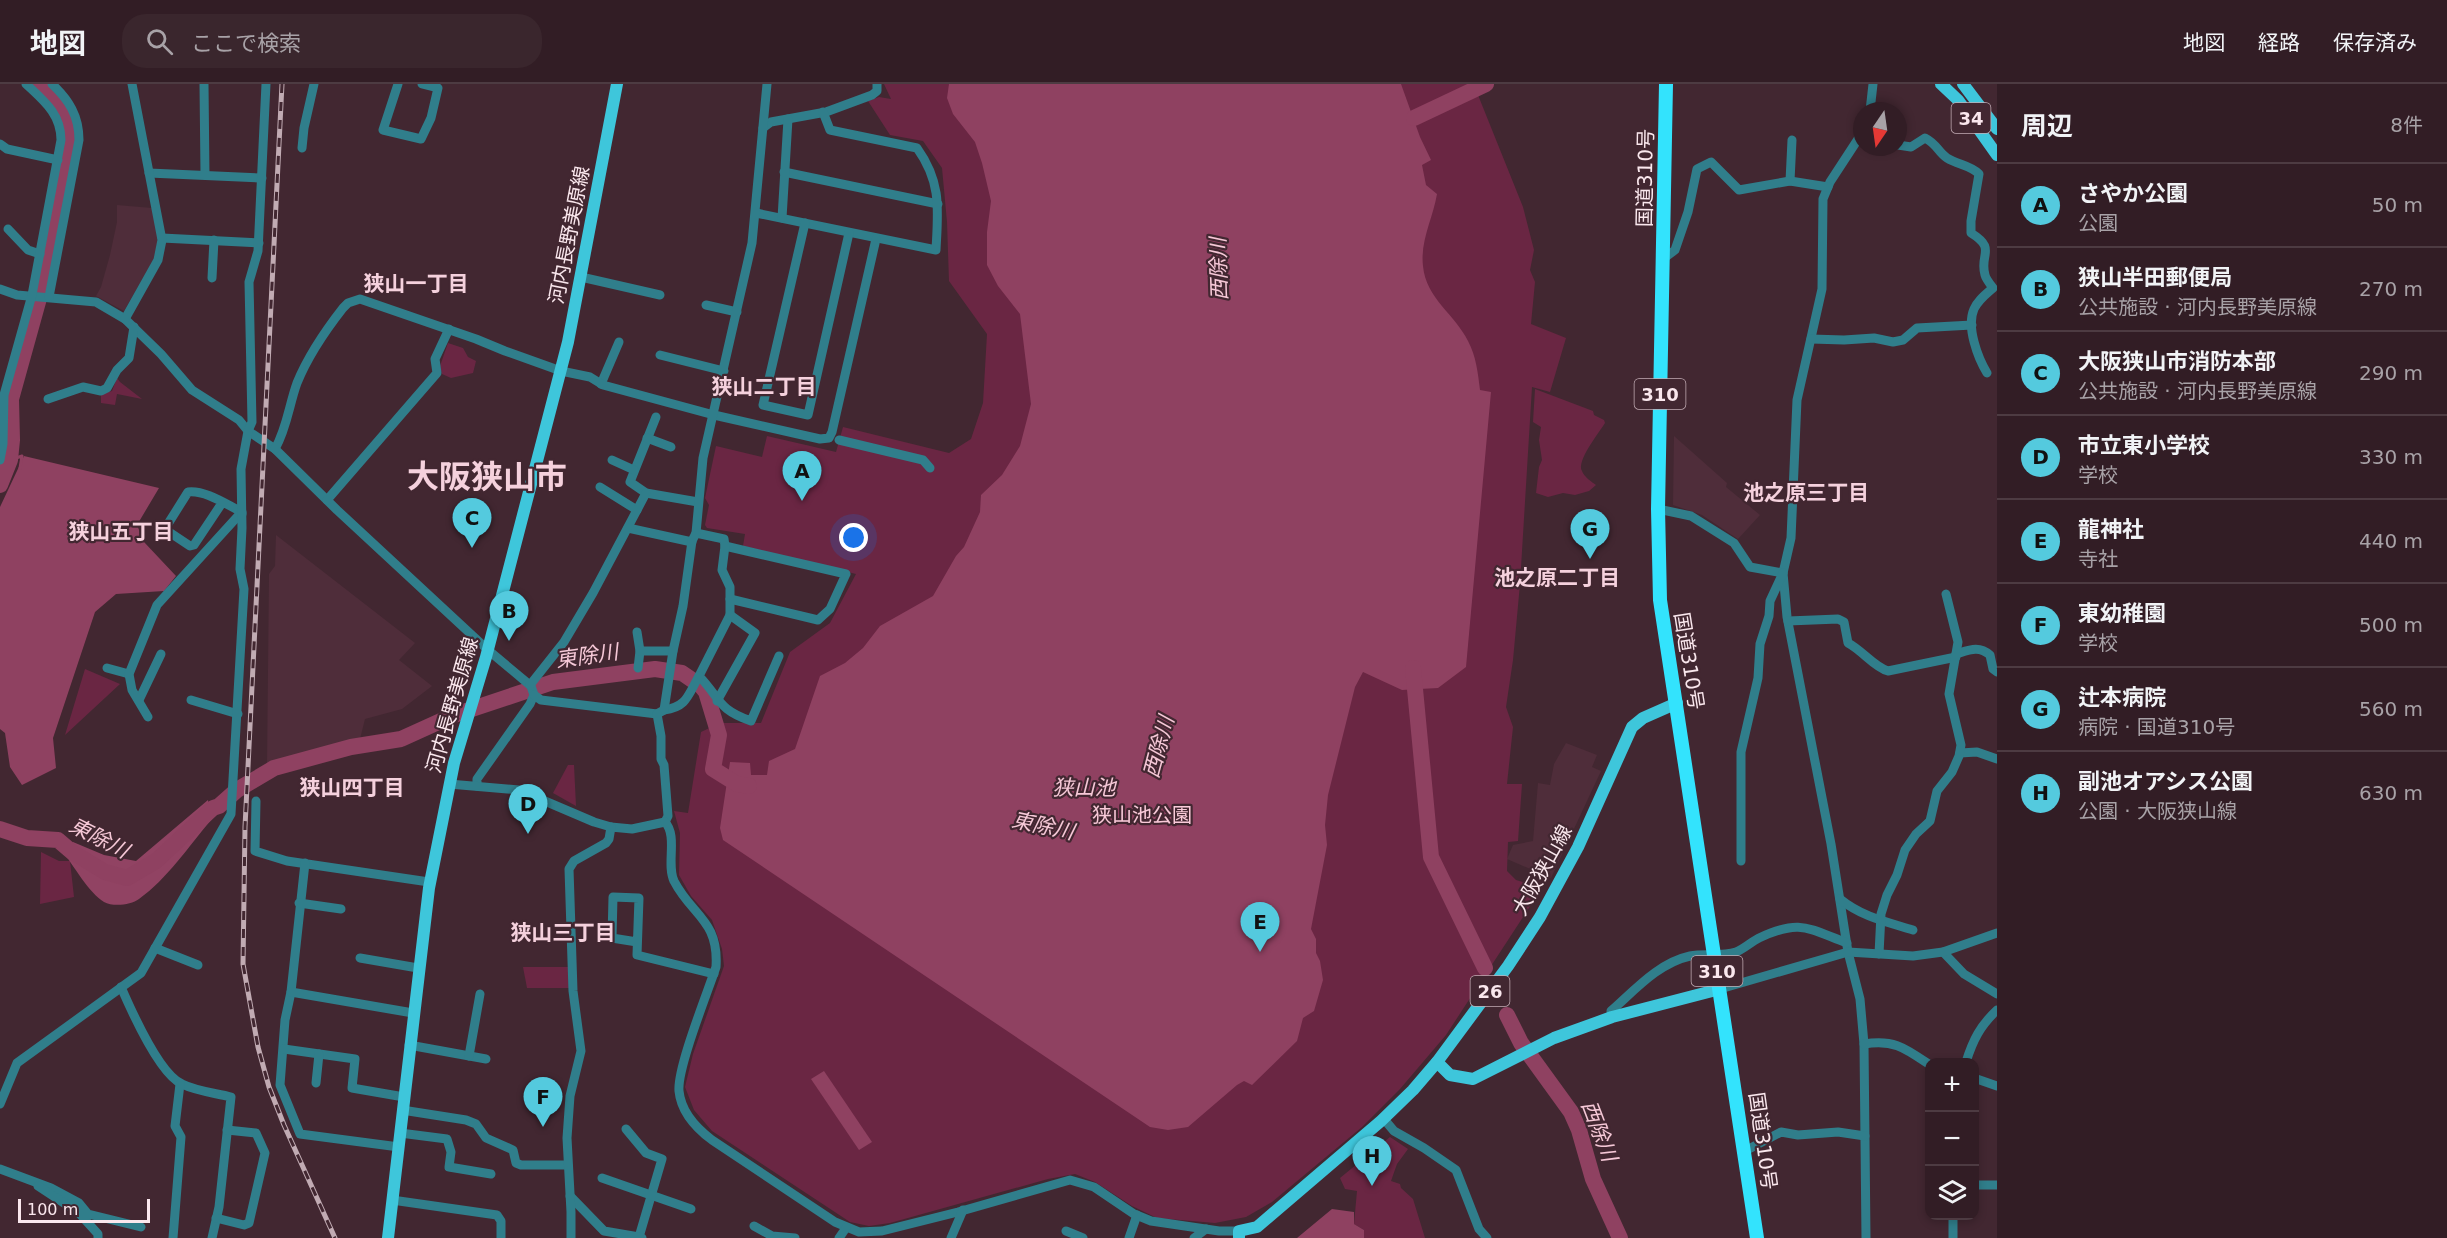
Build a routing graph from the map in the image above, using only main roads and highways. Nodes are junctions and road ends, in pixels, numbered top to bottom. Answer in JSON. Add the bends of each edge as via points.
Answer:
{"nodes":[{"id":1,"x":617,"y":84,"type":"edge"},
{"id":2,"x":1666,"y":84,"type":"edge"},
{"id":3,"x":1941,"y":84,"type":"edge"},
{"id":4,"x":1969,"y":86,"type":"edge"},
{"id":5,"x":1997,"y":129,"type":"edge"},
{"id":6,"x":1997,"y":155,"type":"edge"},
{"id":7,"x":1677,"y":704,"type":"junction"},
{"id":8,"x":1720,"y":989,"type":"junction"},
{"id":9,"x":1437,"y":1062,"type":"junction"},
{"id":10,"x":1239,"y":1235,"type":"edge"},
{"id":11,"x":388,"y":1238,"type":"edge"},
{"id":12,"x":1756,"y":1238,"type":"edge"}],
"edges":[{"from":1,"to":11,"type":"main road","name":"河内長野美原線","via":[[561,370],[449,784],[429,882]]},
{"from":2,"to":7,"type":"highway","name":"国道310号","number":"310","via":[[1658,509],[1660,600]]},
{"from":3,"to":6,"type":"main road","number":"34","via":[[1958,100]]},
{"from":4,"to":5,"type":"main road","number":"34"},
{"from":7,"to":8,"type":"highway","name":"国道310号","number":"310"},
{"from":7,"to":9,"type":"main road","name":"大阪狭山線","number":"26","via":[[1643,718],[1632,727],[1578,847],[1540,917]]},
{"from":8,"to":9,"type":"main road","via":[[1612,1017],[1554,1038],[1473,1080],[1450,1075]]},
{"from":8,"to":12,"type":"highway","name":"国道310号","number":"310"},
{"from":9,"to":10,"type":"main road","name":"大阪狭山線","number":"26","via":[[1383,1118],[1257,1227]]}]}
